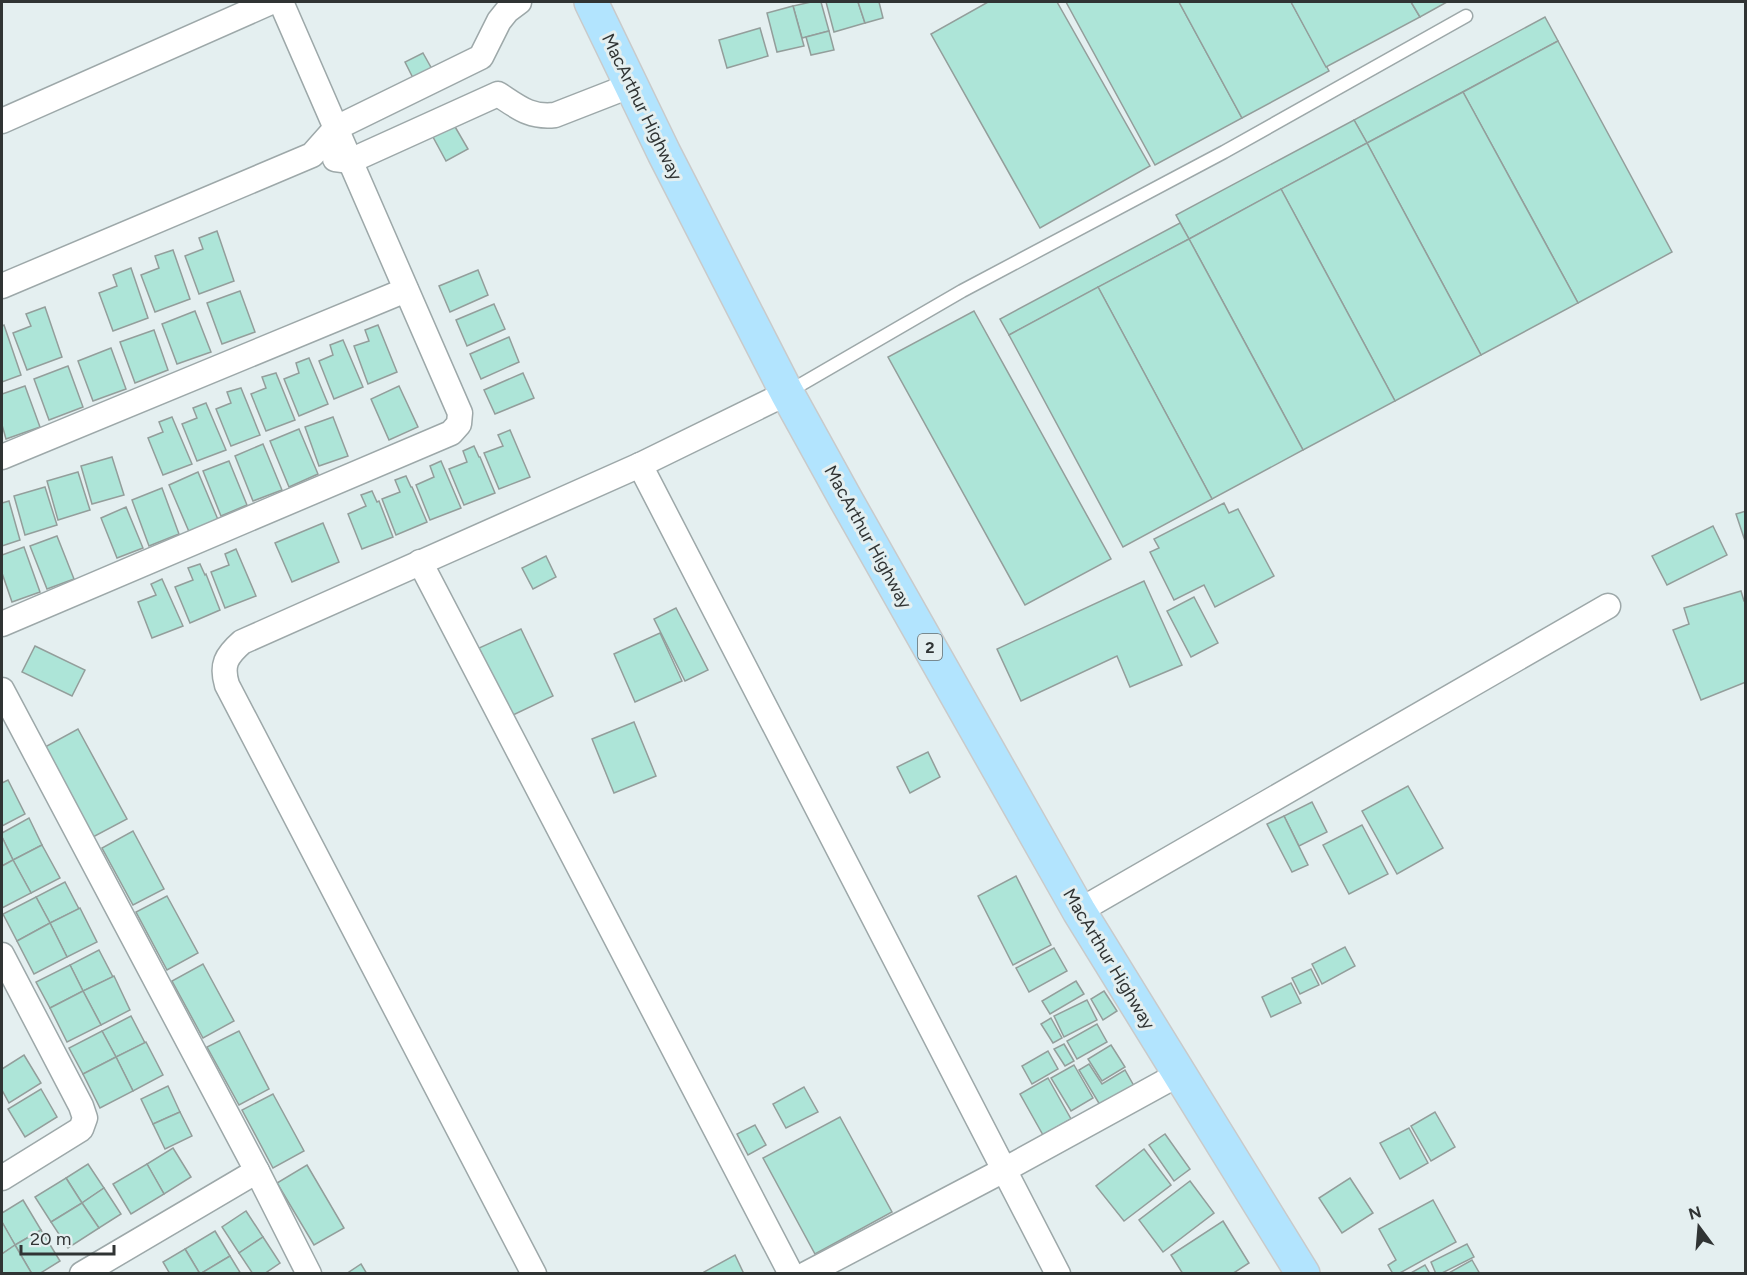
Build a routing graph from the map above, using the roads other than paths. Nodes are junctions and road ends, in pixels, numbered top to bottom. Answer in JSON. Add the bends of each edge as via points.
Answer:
{"nodes":[{"id":1,"x":271,"y":2,"type":"edge"},
{"id":2,"x":281,"y":2,"type":"edge"},
{"id":3,"x":519,"y":2,"type":"edge"},
{"id":4,"x":591,"y":2,"type":"edge"},
{"id":5,"x":1466,"y":16,"type":"dead end"},
{"id":6,"x":482,"y":57,"type":"junction"},
{"id":7,"x":632,"y":85,"type":"junction"},
{"id":8,"x":498,"y":94,"type":"junction"},
{"id":9,"x":2,"y":121,"type":"edge"},
{"id":10,"x":336,"y":128,"type":"junction"},
{"id":11,"x":312,"y":155,"type":"junction"},
{"id":12,"x":351,"y":161,"type":"junction"},
{"id":13,"x":2,"y":286,"type":"edge"},
{"id":14,"x":406,"y":290,"type":"junction"},
{"id":15,"x":787,"y":393,"type":"junction"},
{"id":16,"x":2,"y":457,"type":"edge"},
{"id":17,"x":640,"y":465,"type":"junction"},
{"id":18,"x":420,"y":562,"type":"junction"},
{"id":19,"x":1608,"y":606,"type":"dead end"},
{"id":20,"x":2,"y":624,"type":"edge"},
{"id":21,"x":2,"y":690,"type":"edge"},
{"id":22,"x":1079,"y":911,"type":"junction"},
{"id":23,"x":2,"y":955,"type":"edge"},
{"id":24,"x":1179,"y":1074,"type":"junction"},
{"id":25,"x":1004,"y":1170,"type":"junction"},
{"id":26,"x":257,"y":1171,"type":"junction"},
{"id":27,"x":2,"y":1178,"type":"edge"},
{"id":28,"x":301,"y":1270,"type":"edge"},
{"id":29,"x":82,"y":1274,"type":"edge"},
{"id":30,"x":534,"y":1274,"type":"edge"},
{"id":31,"x":791,"y":1274,"type":"edge"},
{"id":32,"x":806,"y":1274,"type":"edge"},
{"id":33,"x":1058,"y":1274,"type":"edge"},
{"id":34,"x":1303,"y":1274,"type":"edge"}],
"edges":[{"from":1,"to":9,"type":"street"},
{"from":2,"to":10,"type":"street"},
{"from":3,"to":6,"type":"street","via":[[499,21]]},
{"from":4,"to":7,"type":"highway","name":"MacArthur Highway","number":"2"},
{"from":5,"to":15,"type":"lane","via":[[1224,152],[962,291]]},
{"from":6,"to":8,"type":"street"},
{"from":6,"to":10,"type":"street"},
{"from":7,"to":8,"type":"street","via":[[555,115],[543,116],[528,113]]},
{"from":7,"to":15,"type":"highway","name":"MacArthur Highway","number":"2"},
{"from":8,"to":12,"type":"street"},
{"from":10,"to":11,"type":"street"},
{"from":10,"to":12,"type":"street"},
{"from":11,"to":12,"type":"street"},
{"from":11,"to":13,"type":"street"},
{"from":12,"to":14,"type":"street"},
{"from":14,"to":16,"type":"street"},
{"from":14,"to":20,"type":"street","via":[[460,413],[459,424],[451,433]]},
{"from":15,"to":17,"type":"street"},
{"from":15,"to":22,"type":"highway","name":"MacArthur Highway","number":"2"},
{"from":17,"to":18,"type":"street"},
{"from":17,"to":25,"type":"street"},
{"from":18,"to":30,"type":"street","via":[[242,642],[232,651],[224,674]]},
{"from":18,"to":31,"type":"street"},
{"from":19,"to":22,"type":"street"},
{"from":21,"to":26,"type":"street"},
{"from":22,"to":24,"type":"highway","name":"MacArthur Highway","number":"2"},
{"from":23,"to":27,"type":"street","via":[[85,1118],[81,1129]]},
{"from":24,"to":25,"type":"street"},
{"from":24,"to":34,"type":"highway","name":"MacArthur Highway","number":"2"},
{"from":25,"to":32,"type":"street"},
{"from":25,"to":33,"type":"street"},
{"from":26,"to":28,"type":"street"},
{"from":26,"to":29,"type":"street"}]}
